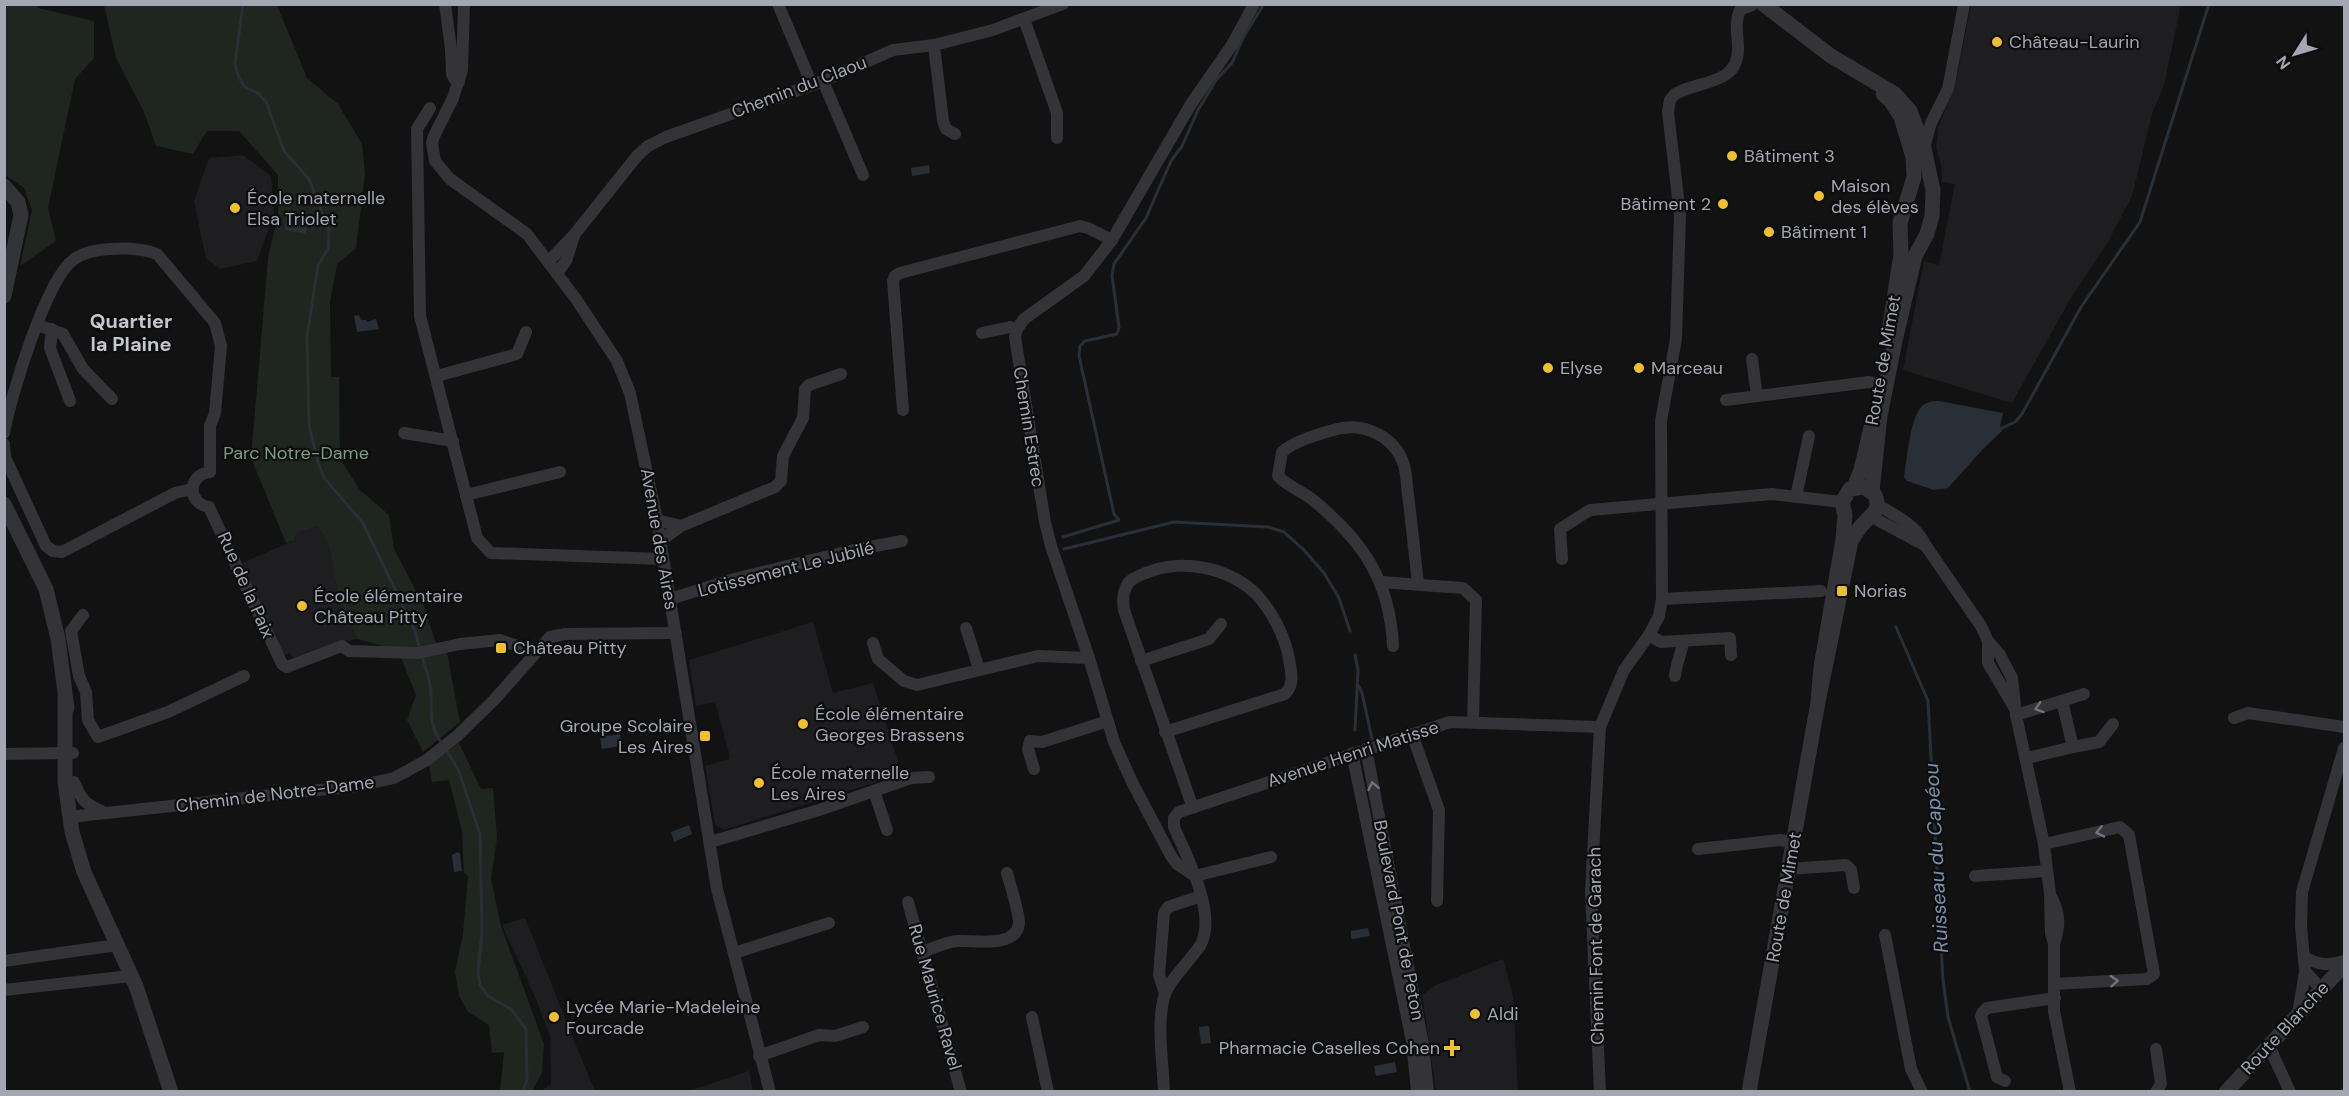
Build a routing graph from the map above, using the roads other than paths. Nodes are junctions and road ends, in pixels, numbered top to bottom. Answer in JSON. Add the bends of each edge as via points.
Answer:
{"nodes":[{"id":1,"x":445,"y":4,"type":"edge"},
{"id":2,"x":464,"y":4,"type":"edge"},
{"id":3,"x":777,"y":4,"type":"edge"},
{"id":4,"x":1063,"y":4,"type":"edge"},
{"id":5,"x":1254,"y":4,"type":"edge"},
{"id":6,"x":1964,"y":4,"type":"edge"},
{"id":7,"x":1755,"y":5,"type":"edge"},
{"id":8,"x":1024,"y":19,"type":"junction"},
{"id":9,"x":934,"y":45,"type":"junction"},
{"id":10,"x":1850,"y":68,"type":"junction"},
{"id":11,"x":459,"y":82,"type":"junction"},
{"id":12,"x":818,"y":83,"type":"junction"},
{"id":13,"x":430,"y":108,"type":"dead end"},
{"id":14,"x":1925,"y":128,"type":"junction"},
{"id":15,"x":955,"y":134,"type":"dead end"},
{"id":16,"x":1057,"y":138,"type":"dead end"},
{"id":17,"x":1917,"y":147,"type":"junction"},
{"id":18,"x":864,"y":175,"type":"dead end"},
{"id":19,"x":4,"y":186,"type":"edge"},
{"id":20,"x":1907,"y":199,"type":"junction"},
{"id":21,"x":1933,"y":204,"type":"junction"},
{"id":22,"x":1900,"y":230,"type":"junction"},
{"id":23,"x":574,"y":235,"type":"junction"},
{"id":24,"x":1924,"y":239,"type":"junction"},
{"id":25,"x":1112,"y":240,"type":"junction"},
{"id":26,"x":549,"y":261,"type":"junction"},
{"id":27,"x":557,"y":273,"type":"junction"},
{"id":28,"x":4,"y":296,"type":"edge"},
{"id":29,"x":38,"y":325,"type":"junction"},
{"id":30,"x":1017,"y":329,"type":"junction"},
{"id":31,"x":52,"y":330,"type":"junction"},
{"id":32,"x":526,"y":332,"type":"dead end"},
{"id":33,"x":982,"y":333,"type":"dead end"},
{"id":34,"x":1752,"y":358,"type":"dead end"},
{"id":35,"x":841,"y":374,"type":"dead end"},
{"id":36,"x":437,"y":376,"type":"junction"},
{"id":37,"x":1883,"y":386,"type":"junction"},
{"id":38,"x":1757,"y":396,"type":"junction"},
{"id":39,"x":112,"y":399,"type":"dead end"},
{"id":40,"x":1726,"y":400,"type":"dead end"},
{"id":41,"x":70,"y":401,"type":"dead end"},
{"id":42,"x":903,"y":410,"type":"dead end"},
{"id":43,"x":6,"y":413,"type":"edge"},
{"id":44,"x":4,"y":433,"type":"edge"},
{"id":45,"x":404,"y":433,"type":"dead end"},
{"id":46,"x":1809,"y":436,"type":"dead end"},
{"id":47,"x":453,"y":441,"type":"junction"},
{"id":48,"x":4,"y":444,"type":"edge"},
{"id":49,"x":560,"y":472,"type":"dead end"},
{"id":50,"x":1854,"y":487,"type":"junction"},
{"id":51,"x":192,"y":489,"type":"junction"},
{"id":52,"x":466,"y":495,"type":"junction"},
{"id":53,"x":1796,"y":497,"type":"junction"},
{"id":54,"x":1662,"y":503,"type":"junction"},
{"id":55,"x":4,"y":504,"type":"edge"},
{"id":56,"x":1844,"y":508,"type":"junction"},
{"id":57,"x":1872,"y":509,"type":"junction"},
{"id":58,"x":657,"y":520,"type":"junction"},
{"id":59,"x":681,"y":526,"type":"junction"},
{"id":60,"x":660,"y":541,"type":"junction"},
{"id":61,"x":902,"y":541,"type":"dead end"},
{"id":62,"x":663,"y":559,"type":"junction"},
{"id":63,"x":1562,"y":559,"type":"dead end"},
{"id":64,"x":1381,"y":582,"type":"junction"},
{"id":65,"x":1418,"y":584,"type":"junction"},
{"id":66,"x":1821,"y":591,"type":"dead end"},
{"id":67,"x":670,"y":599,"type":"junction"},
{"id":68,"x":1662,"y":599,"type":"junction"},
{"id":69,"x":83,"y":615,"type":"dead end"},
{"id":70,"x":1221,"y":624,"type":"dead end"},
{"id":71,"x":966,"y":628,"type":"dead end"},
{"id":72,"x":676,"y":633,"type":"junction"},
{"id":73,"x":1649,"y":635,"type":"junction"},
{"id":74,"x":1683,"y":641,"type":"junction"},
{"id":75,"x":1988,"y":641,"type":"junction"},
{"id":76,"x":873,"y":643,"type":"dead end"},
{"id":77,"x":1393,"y":646,"type":"dead end"},
{"id":78,"x":535,"y":652,"type":"junction"},
{"id":79,"x":1731,"y":656,"type":"dead end"},
{"id":80,"x":1089,"y":658,"type":"junction"},
{"id":81,"x":1141,"y":661,"type":"junction"},
{"id":82,"x":979,"y":669,"type":"junction"},
{"id":83,"x":244,"y":676,"type":"dead end"},
{"id":84,"x":1675,"y":676,"type":"dead end"},
{"id":85,"x":2012,"y":678,"type":"junction"},
{"id":86,"x":1999,"y":683,"type":"junction"},
{"id":87,"x":2084,"y":694,"type":"dead end"},
{"id":88,"x":2062,"y":701,"type":"junction"},
{"id":89,"x":1818,"y":702,"type":"junction"},
{"id":90,"x":2016,"y":712,"type":"junction"},
{"id":91,"x":2234,"y":718,"type":"dead end"},
{"id":92,"x":1108,"y":721,"type":"junction"},
{"id":93,"x":1473,"y":722,"type":"junction"},
{"id":94,"x":2113,"y":724,"type":"dead end"},
{"id":95,"x":1600,"y":727,"type":"junction"},
{"id":96,"x":2344,"y":727,"type":"edge"},
{"id":97,"x":1165,"y":732,"type":"junction"},
{"id":98,"x":1412,"y":734,"type":"junction"},
{"id":99,"x":2073,"y":747,"type":"junction"},
{"id":100,"x":2344,"y":748,"type":"edge"},
{"id":101,"x":1366,"y":749,"type":"junction"},
{"id":102,"x":68,"y":753,"type":"junction"},
{"id":103,"x":1352,"y":753,"type":"junction"},
{"id":104,"x":4,"y":754,"type":"edge"},
{"id":105,"x":2027,"y":758,"type":"junction"},
{"id":106,"x":1034,"y":769,"type":"dead end"},
{"id":107,"x":929,"y":777,"type":"dead end"},
{"id":108,"x":75,"y":782,"type":"junction"},
{"id":109,"x":874,"y":791,"type":"junction"},
{"id":110,"x":1192,"y":808,"type":"junction"},
{"id":111,"x":106,"y":814,"type":"junction"},
{"id":112,"x":74,"y":817,"type":"junction"},
{"id":113,"x":887,"y":830,"type":"dead end"},
{"id":114,"x":710,"y":842,"type":"junction"},
{"id":115,"x":1793,"y":842,"type":"junction"},
{"id":116,"x":2044,"y":844,"type":"junction"},
{"id":117,"x":1698,"y":849,"type":"dead end"},
{"id":118,"x":1271,"y":857,"type":"dead end"},
{"id":119,"x":1788,"y":869,"type":"junction"},
{"id":120,"x":2047,"y":871,"type":"junction"},
{"id":121,"x":1007,"y":873,"type":"dead end"},
{"id":122,"x":1194,"y":876,"type":"junction"},
{"id":123,"x":1975,"y":876,"type":"dead end"},
{"id":124,"x":1854,"y":888,"type":"dead end"},
{"id":125,"x":1201,"y":896,"type":"junction"},
{"id":126,"x":1437,"y":901,"type":"dead end"},
{"id":127,"x":908,"y":902,"type":"dead end"},
{"id":128,"x":829,"y":923,"type":"dead end"},
{"id":129,"x":1884,"y":935,"type":"dead end"},
{"id":130,"x":117,"y":945,"type":"junction"},
{"id":131,"x":922,"y":952,"type":"junction"},
{"id":132,"x":734,"y":953,"type":"junction"},
{"id":133,"x":2304,"y":957,"type":"junction"},
{"id":134,"x":4,"y":961,"type":"edge"},
{"id":135,"x":2344,"y":963,"type":"edge"},
{"id":136,"x":2305,"y":972,"type":"junction"},
{"id":137,"x":131,"y":976,"type":"junction"},
{"id":138,"x":2055,"y":984,"type":"junction"},
{"id":139,"x":2323,"y":987,"type":"junction"},
{"id":140,"x":4,"y":990,"type":"edge"},
{"id":141,"x":1165,"y":993,"type":"junction"},
{"id":142,"x":2055,"y":998,"type":"junction"},
{"id":143,"x":2298,"y":1014,"type":"junction"},
{"id":144,"x":1032,"y":1017,"type":"dead end"},
{"id":145,"x":862,"y":1027,"type":"dead end"},
{"id":146,"x":2269,"y":1046,"type":"junction"},
{"id":147,"x":2156,"y":1049,"type":"dead end"},
{"id":148,"x":759,"y":1056,"type":"junction"},
{"id":149,"x":2005,"y":1081,"type":"dead end"},
{"id":150,"x":171,"y":1092,"type":"edge"},
{"id":151,"x":763,"y":1092,"type":"edge"},
{"id":152,"x":770,"y":1092,"type":"edge"},
{"id":153,"x":961,"y":1092,"type":"edge"},
{"id":154,"x":1048,"y":1092,"type":"edge"},
{"id":155,"x":1164,"y":1092,"type":"edge"},
{"id":156,"x":1417,"y":1092,"type":"edge"},
{"id":157,"x":1428,"y":1092,"type":"edge"},
{"id":158,"x":1600,"y":1092,"type":"edge"},
{"id":159,"x":1749,"y":1092,"type":"edge"},
{"id":160,"x":1922,"y":1092,"type":"edge"},
{"id":161,"x":2070,"y":1092,"type":"edge"},
{"id":162,"x":2156,"y":1092,"type":"edge"},
{"id":163,"x":2226,"y":1092,"type":"edge"},
{"id":164,"x":2290,"y":1092,"type":"edge"}],
"edges":[{"from":1,"to":11,"type":"street","via":[[452,74]]},
{"from":2,"to":11,"type":"street","name":"Avenue des Aires"},
{"from":3,"to":12,"type":"street"},
{"from":4,"to":8,"type":"street","name":"Chemin du Claou"},
{"from":5,"to":25,"type":"street","via":[[1233,45],[1191,104]]},
{"from":6,"to":14,"type":"street","via":[[1948,89]]},
{"from":7,"to":10,"type":"street","name":"Route de Mimet","via":[[1785,33]]},
{"from":7,"to":54,"type":"street","name":"Chemin Font de Garach","via":[[1740,10],[1736,21],[1738,50],[1732,71],[1683,89],[1670,100],[1668,112],[1680,215],[1676,339],[1660,421]]},
{"from":8,"to":9,"type":"street","name":"Chemin du Claou"},
{"from":8,"to":16,"type":"street","via":[[1057,113]]},
{"from":9,"to":12,"type":"street","name":"Chemin du Claou","via":[[894,50]]},
{"from":9,"to":15,"type":"street","via":[[943,121],[946,129]]},
{"from":10,"to":14,"type":"street","name":"Route de Mimet","via":[[1895,94]]},
{"from":10,"to":17,"type":"street","name":"Route de Mimet","via":[[1890,100]]},
{"from":11,"to":26,"type":"street","name":"Avenue des Aires","via":[[434,136],[435,161],[471,196],[527,234]]},
{"from":12,"to":18,"type":"street"},
{"from":12,"to":23,"type":"street","name":"Chemin du Claou","via":[[648,146]]},
{"from":13,"to":36,"type":"street","via":[[417,129],[420,316]]},
{"from":14,"to":17,"type":"street","name":"Route de Mimet"},
{"from":17,"to":20,"type":"street","name":"Route de Mimet"},
{"from":17,"to":21,"type":"street","name":"Route de Mimet","via":[[1933,190]]},
{"from":19,"to":28,"type":"street","via":[[18,202],[21,215]]},
{"from":20,"to":21,"type":"street","via":[[1921,193]]},
{"from":20,"to":22,"type":"street","name":"Route de Mimet"},
{"from":21,"to":24,"type":"street","name":"Route de Mimet"},
{"from":22,"to":24,"type":"street","via":[[1910,241]]},
{"from":22,"to":37,"type":"street","name":"Route de Mimet","via":[[1901,254]]},
{"from":23,"to":26,"type":"street","name":"Chemin du Claou"},
{"from":23,"to":27,"type":"street","name":"Chemin du Claou","via":[[566,261]]},
{"from":24,"to":37,"type":"street","name":"Route de Mimet","via":[[1915,256]]},
{"from":25,"to":30,"type":"street","via":[[1084,276],[1035,309]]},
{"from":25,"to":42,"type":"street","via":[[1080,226],[895,276]]},
{"from":26,"to":27,"type":"street","name":"Avenue des Aires"},
{"from":27,"to":58,"type":"street","name":"Avenue des Aires","via":[[617,361],[630,393]]},
{"from":29,"to":31,"type":"street"},
{"from":29,"to":43,"type":"street"},
{"from":29,"to":51,"type":"street","via":[[51,291],[71,261],[87,252],[144,249],[157,254],[215,323],[221,346],[208,448],[210,472],[199,475]]},
{"from":30,"to":33,"type":"street"},
{"from":30,"to":80,"type":"street","name":"Chemin Estrec","via":[[1015,345],[1045,522]]},
{"from":31,"to":39,"type":"street","via":[[63,334],[83,369]]},
{"from":31,"to":41,"type":"street","via":[[50,348]]},
{"from":32,"to":36,"type":"street","via":[[517,354]]},
{"from":34,"to":38,"type":"street"},
{"from":35,"to":59,"type":"street","via":[[805,389],[803,418],[783,456],[781,481],[775,487]]},
{"from":36,"to":47,"type":"street"},
{"from":37,"to":38,"type":"street","via":[[1869,382]]},
{"from":37,"to":50,"type":"street","name":"Route de Mimet"},
{"from":37,"to":57,"type":"street","name":"Route de Mimet"},
{"from":38,"to":40,"type":"street"},
{"from":43,"to":44,"type":"street"},
{"from":45,"to":47,"type":"street"},
{"from":46,"to":53,"type":"street"},
{"from":47,"to":52,"type":"street"},
{"from":48,"to":51,"type":"street","via":[[5,456],[46,546],[53,551],[62,552],[175,493]]},
{"from":49,"to":52,"type":"street"},
{"from":50,"to":56,"type":"street","name":"Route de Mimet","via":[[1846,493]]},
{"from":50,"to":57,"type":"street","via":[[1864,487]]},
{"from":51,"to":78,"type":"street","name":"Rue de la Paix","via":[[199,503],[210,507],[282,664],[287,666],[342,646],[349,651],[421,652],[500,640]]},
{"from":52,"to":62,"type":"street","via":[[477,538],[491,553]]},
{"from":53,"to":54,"type":"street","via":[[1772,494]]},
{"from":53,"to":56,"type":"street"},
{"from":54,"to":63,"type":"street","via":[[1586,511],[1560,530]]},
{"from":54,"to":68,"type":"street","name":"Chemin Font de Garach"},
{"from":55,"to":102,"type":"street","via":[[46,589],[58,639]]},
{"from":56,"to":57,"type":"street","via":[[1854,521]]},
{"from":56,"to":89,"type":"street","name":"Route de Mimet"},
{"from":57,"to":75,"type":"street","via":[[1926,546]]},
{"from":57,"to":89,"type":"street","name":"Route de Mimet","via":[[1851,541]]},
{"from":58,"to":59,"type":"street"},
{"from":58,"to":60,"type":"street","name":"Avenue des Aires"},
{"from":59,"to":60,"type":"street"},
{"from":60,"to":62,"type":"street","name":"Avenue des Aires"},
{"from":61,"to":67,"type":"street","name":"Lotissement Le Jubilé","via":[[734,579]]},
{"from":62,"to":67,"type":"street","name":"Avenue des Aires"},
{"from":64,"to":65,"type":"street"},
{"from":64,"to":65,"type":"street","via":[[1370,561],[1333,516],[1278,476],[1282,452],[1287,447],[1330,431],[1351,428],[1372,431],[1394,447],[1404,466]]},
{"from":64,"to":77,"type":"street"},
{"from":65,"to":93,"type":"street","via":[[1463,588],[1476,600]]},
{"from":66,"to":68,"type":"street"},
{"from":67,"to":72,"type":"street","name":"Avenue des Aires"},
{"from":68,"to":73,"type":"street","name":"Chemin Font de Garach"},
{"from":69,"to":83,"type":"street","via":[[71,631],[86,692],[88,720],[98,737],[168,712]]},
{"from":70,"to":81,"type":"street","via":[[1209,639]]},
{"from":71,"to":82,"type":"street"},
{"from":72,"to":78,"type":"street","name":"Chemin de Notre-Dame","via":[[565,634],[550,637]]},
{"from":72,"to":114,"type":"street","name":"Avenue des Aires"},
{"from":73,"to":74,"type":"street","via":[[1661,642]]},
{"from":73,"to":95,"type":"street","name":"Chemin Font de Garach","via":[[1624,670]]},
{"from":74,"to":79,"type":"street","via":[[1730,638]]},
{"from":74,"to":84,"type":"street"},
{"from":75,"to":85,"type":"street"},
{"from":75,"to":86,"type":"street","via":[[1988,663]]},
{"from":76,"to":82,"type":"street","via":[[878,659],[904,681],[917,685]]},
{"from":78,"to":111,"type":"street","name":"Chemin de Notre-Dame","via":[[457,736],[427,760],[394,778],[357,786]]},
{"from":80,"to":82,"type":"street","via":[[1038,656]]},
{"from":80,"to":92,"type":"street","name":"Chemin Estrec"},
{"from":81,"to":97,"type":"street"},
{"from":81,"to":97,"type":"street","via":[[1124,610],[1126,586],[1141,575],[1173,566],[1211,569],[1243,584],[1274,618],[1287,648],[1292,680],[1291,688],[1284,693]]},
{"from":85,"to":86,"type":"street"},
{"from":85,"to":90,"type":"street"},
{"from":86,"to":90,"type":"street"},
{"from":87,"to":88,"type":"street"},
{"from":88,"to":90,"type":"street","one_way":true},
{"from":88,"to":99,"type":"street"},
{"from":89,"to":115,"type":"street","name":"Route de Mimet"},
{"from":90,"to":105,"type":"street"},
{"from":91,"to":96,"type":"street","via":[[2248,713]]},
{"from":92,"to":106,"type":"street","via":[[1041,742],[1030,741],[1028,749]]},
{"from":92,"to":122,"type":"street","name":"Chemin Estrec","via":[[1132,782],[1171,856]]},
{"from":93,"to":95,"type":"street","name":"Avenue Henri Matisse"},
{"from":93,"to":98,"type":"street","name":"Avenue Henri Matisse","via":[[1450,722]]},
{"from":94,"to":99,"type":"street","via":[[2099,742]]},
{"from":95,"to":158,"type":"street","name":"Chemin Font de Garach","via":[[1592,891]]},
{"from":97,"to":110,"type":"street"},
{"from":98,"to":101,"type":"street","name":"Avenue Henri Matisse"},
{"from":98,"to":126,"type":"street","via":[[1439,810]]},
{"from":99,"to":105,"type":"street"},
{"from":100,"to":133,"type":"street","via":[[2302,892]]},
{"from":101,"to":103,"type":"street","name":"Avenue Henri Matisse"},
{"from":157,"to":101,"type":"street","name":"Boulevard Pont de Peton","one_way":true,"via":[[1423,1044]]},
{"from":102,"to":104,"type":"street"},
{"from":102,"to":108,"type":"street"},
{"from":102,"to":112,"type":"street","via":[[65,782]]},
{"from":103,"to":110,"type":"street","name":"Avenue Henri Matisse"},
{"from":103,"to":156,"type":"street","name":"Boulevard Pont de Peton","via":[[1412,1041]]},
{"from":105,"to":116,"type":"street"},
{"from":107,"to":109,"type":"street","via":[[910,778]]},
{"from":108,"to":111,"type":"street","via":[[80,798]]},
{"from":108,"to":112,"type":"street"},
{"from":109,"to":113,"type":"street"},
{"from":109,"to":114,"type":"street"},
{"from":110,"to":122,"type":"street","name":"Avenue Henri Matisse","via":[[1179,812],[1174,827]]},
{"from":111,"to":112,"type":"street","name":"Chemin de Notre-Dame"},
{"from":112,"to":130,"type":"street","via":[[94,892]]},
{"from":114,"to":132,"type":"street","name":"Avenue des Aires"},
{"from":115,"to":117,"type":"street"},
{"from":115,"to":119,"type":"street","name":"Route de Mimet"},
{"from":116,"to":120,"type":"street"},
{"from":138,"to":116,"type":"street","one_way":true,"via":[[2147,979],[2154,974],[2125,830],[2120,827]]},
{"from":118,"to":122,"type":"street"},
{"from":119,"to":124,"type":"street","via":[[1846,865],[1851,870]]},
{"from":119,"to":159,"type":"street","name":"Route de Mimet"},
{"from":120,"to":123,"type":"street"},
{"from":120,"to":138,"type":"street","via":[[2060,926],[2054,944]]},
{"from":121,"to":131,"type":"street","via":[[1019,923],[1010,937],[992,942],[956,941]]},
{"from":122,"to":125,"type":"street"},
{"from":125,"to":141,"type":"street","via":[[1206,916],[1201,944]]},
{"from":125,"to":141,"type":"street","via":[[1168,907],[1164,913],[1159,975]]},
{"from":127,"to":131,"type":"street","name":"Rue Maurice Ravel"},
{"from":128,"to":132,"type":"street"},
{"from":129,"to":160,"type":"street","via":[[1911,1069]]},
{"from":130,"to":134,"type":"street"},
{"from":130,"to":137,"type":"street"},
{"from":131,"to":153,"type":"street","name":"Rue Maurice Ravel"},
{"from":132,"to":148,"type":"street","name":"Avenue des Aires"},
{"from":133,"to":135,"type":"street","via":[[2316,964]]},
{"from":133,"to":136,"type":"street"},
{"from":133,"to":139,"type":"street"},
{"from":135,"to":139,"type":"street","name":"Route Blanche"},
{"from":136,"to":139,"type":"street"},
{"from":136,"to":143,"type":"street"},
{"from":137,"to":140,"type":"street"},
{"from":137,"to":150,"type":"street"},
{"from":138,"to":142,"type":"street"},
{"from":139,"to":143,"type":"street","name":"Route Blanche"},
{"from":141,"to":155,"type":"street","via":[[1161,1020]]},
{"from":142,"to":149,"type":"street","via":[[1987,1008],[1983,1012],[1997,1077]]},
{"from":142,"to":161,"type":"street","via":[[2054,1011]]},
{"from":143,"to":146,"type":"street","name":"Route Blanche"},
{"from":144,"to":154,"type":"street"},
{"from":145,"to":148,"type":"street","via":[[835,1036],[819,1035]]},
{"from":146,"to":163,"type":"street","name":"Route Blanche"},
{"from":146,"to":164,"type":"street"},
{"from":147,"to":162,"type":"street","via":[[2161,1084]]},
{"from":148,"to":151,"type":"street","name":"Avenue des Aires"},
{"from":148,"to":152,"type":"street","name":"Avenue des Aires"}]}
